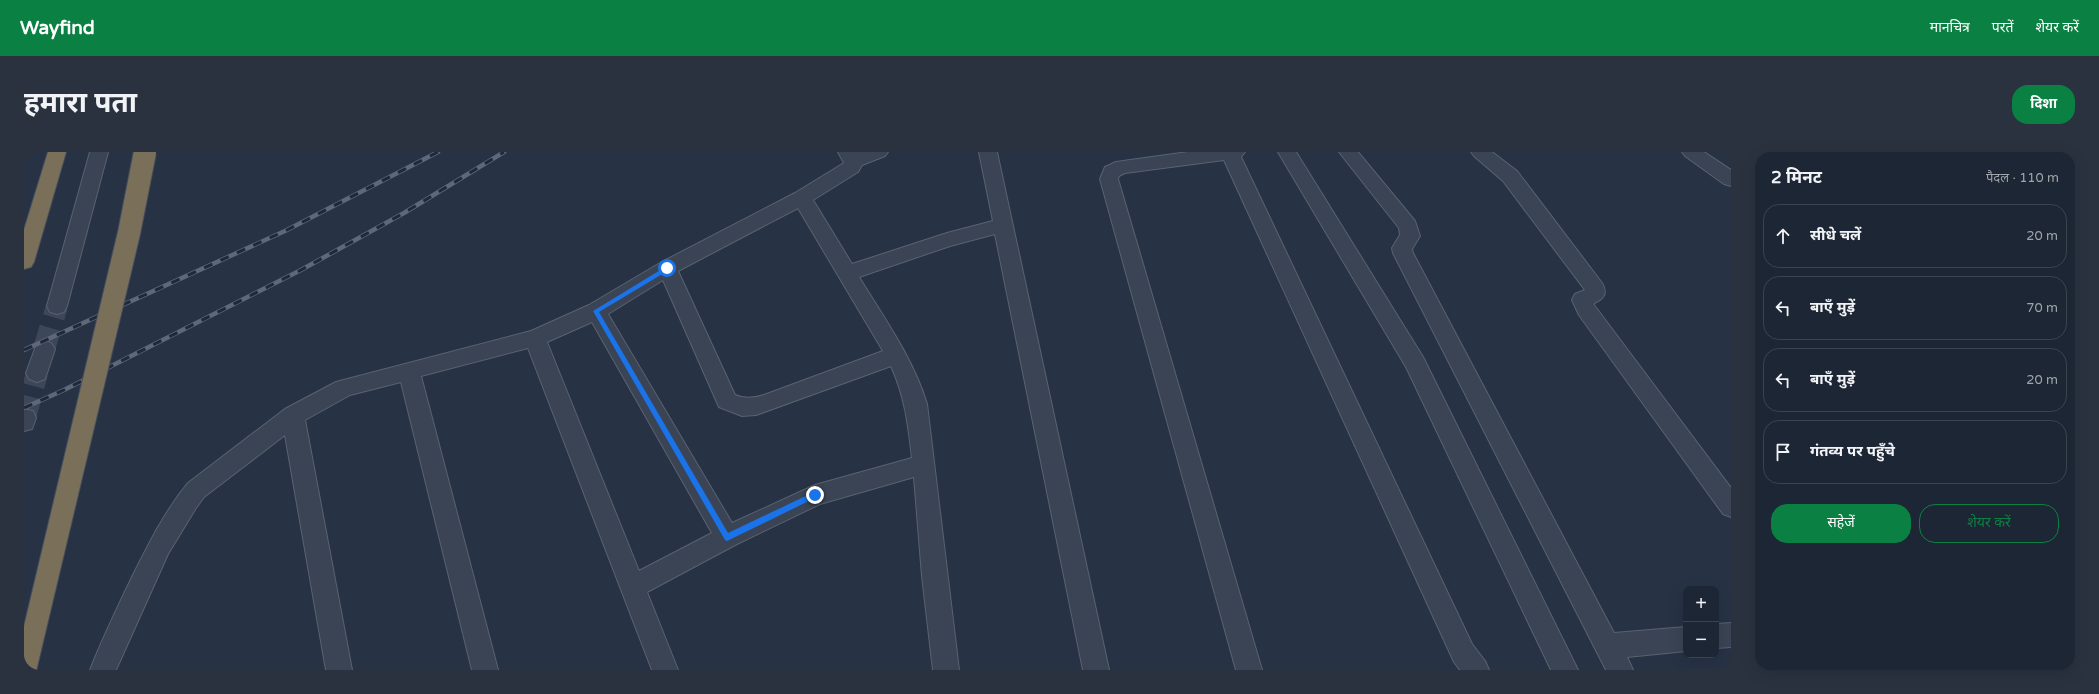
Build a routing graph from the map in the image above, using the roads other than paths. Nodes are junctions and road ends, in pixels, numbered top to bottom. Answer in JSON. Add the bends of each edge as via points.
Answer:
{"nodes":[{"id":1,"x":57,"y":152,"type":"edge"},
{"id":2,"x":99,"y":152,"type":"edge"},
{"id":3,"x":145,"y":152,"type":"edge"},
{"id":4,"x":879,"y":152,"type":"edge"},
{"id":5,"x":988,"y":152,"type":"edge"},
{"id":6,"x":1287,"y":152,"type":"edge"},
{"id":7,"x":1348,"y":152,"type":"edge"},
{"id":8,"x":1480,"y":152,"type":"edge"},
{"id":9,"x":1691,"y":152,"type":"edge"},
{"id":10,"x":1233,"y":153,"type":"edge"},
{"id":11,"x":850,"y":157,"type":"edge"},
{"id":12,"x":1119,"y":160,"type":"edge"},
{"id":13,"x":1731,"y":179,"type":"edge"},
{"id":14,"x":802,"y":198,"type":"junction"},
{"id":15,"x":1003,"y":225,"type":"junction"},
{"id":16,"x":24,"y":262,"type":"edge"},
{"id":17,"x":667,"y":268,"type":"junction"},
{"id":18,"x":847,"y":273,"type":"junction"},
{"id":19,"x":57,"y":306,"type":"tunnel mouth"},
{"id":20,"x":596,"y":311,"type":"junction"},
{"id":21,"x":535,"y":338,"type":"junction"},
{"id":22,"x":44,"y":349,"type":"tunnel mouth"},
{"id":23,"x":896,"y":355,"type":"junction"},
{"id":24,"x":409,"y":370,"type":"junction"},
{"id":25,"x":37,"y":373,"type":"tunnel mouth"},
{"id":26,"x":293,"y":416,"type":"junction"},
{"id":27,"x":924,"y":464,"type":"junction"},
{"id":28,"x":1731,"y":507,"type":"edge"},
{"id":29,"x":727,"y":537,"type":"junction"},
{"id":30,"x":633,"y":587,"type":"junction"},
{"id":31,"x":1731,"y":635,"type":"edge"},
{"id":32,"x":1719,"y":636,"type":"edge"},
{"id":33,"x":1683,"y":639,"type":"edge"},
{"id":34,"x":1608,"y":646,"type":"junction"},
{"id":35,"x":25,"y":670,"type":"edge"},
{"id":36,"x":103,"y":670,"type":"edge"},
{"id":37,"x":339,"y":670,"type":"edge"},
{"id":38,"x":485,"y":670,"type":"edge"},
{"id":39,"x":665,"y":670,"type":"edge"},
{"id":40,"x":946,"y":670,"type":"edge"},
{"id":41,"x":1096,"y":670,"type":"edge"},
{"id":42,"x":1249,"y":670,"type":"edge"},
{"id":43,"x":1476,"y":670,"type":"edge"},
{"id":44,"x":1566,"y":670,"type":"edge"},
{"id":45,"x":1620,"y":670,"type":"edge"}],
"edges":[{"from":1,"to":16,"type":"highway"},
{"from":2,"to":19,"type":"street"},
{"from":3,"to":35,"type":"highway","bridge":true,"via":[[129,233]]},
{"from":4,"to":11,"type":"street"},
{"from":5,"to":15,"type":"street"},
{"from":6,"to":44,"type":"street","via":[[1415,363]]},
{"from":7,"to":34,"type":"street","via":[[1408,226],[1410,236],[1402,248],[1403,254]]},
{"from":8,"to":28,"type":"street","via":[[1510,176],[1595,288],[1594,294],[1582,300],[1586,309]]},
{"from":9,"to":13,"type":"street"},
{"from":10,"to":12,"type":"street"},
{"from":10,"to":43,"type":"street","via":[[1463,653]]},
{"from":11,"to":14,"type":"street","via":[[852,167]]},
{"from":12,"to":42,"type":"street","via":[[1109,180]]},
{"from":14,"to":17,"type":"street"},
{"from":14,"to":18,"type":"street"},
{"from":15,"to":18,"type":"street","via":[[940,242]]},
{"from":15,"to":41,"type":"street"},
{"from":17,"to":20,"type":"street"},
{"from":17,"to":23,"type":"street","via":[[727,401],[734,405],[745,408],[767,404]]},
{"from":18,"to":23,"type":"street"},
{"from":20,"to":21,"type":"street"},
{"from":20,"to":29,"type":"street"},
{"from":21,"to":24,"type":"street"},
{"from":21,"to":30,"type":"street"},
{"from":22,"to":25,"type":"street"},
{"from":23,"to":27,"type":"street","via":[[910,384],[916,404]]},
{"from":24,"to":26,"type":"street","via":[[344,388]]},
{"from":24,"to":38,"type":"street"},
{"from":26,"to":36,"type":"street","via":[[196,490],[185,503],[169,528]]},
{"from":26,"to":37,"type":"street"},
{"from":27,"to":29,"type":"street","via":[[815,495]]},
{"from":27,"to":40,"type":"street"},
{"from":29,"to":30,"type":"street"},
{"from":30,"to":39,"type":"street"},
{"from":31,"to":32,"type":"street"},
{"from":33,"to":34,"type":"street"},
{"from":34,"to":45,"type":"street"}]}
